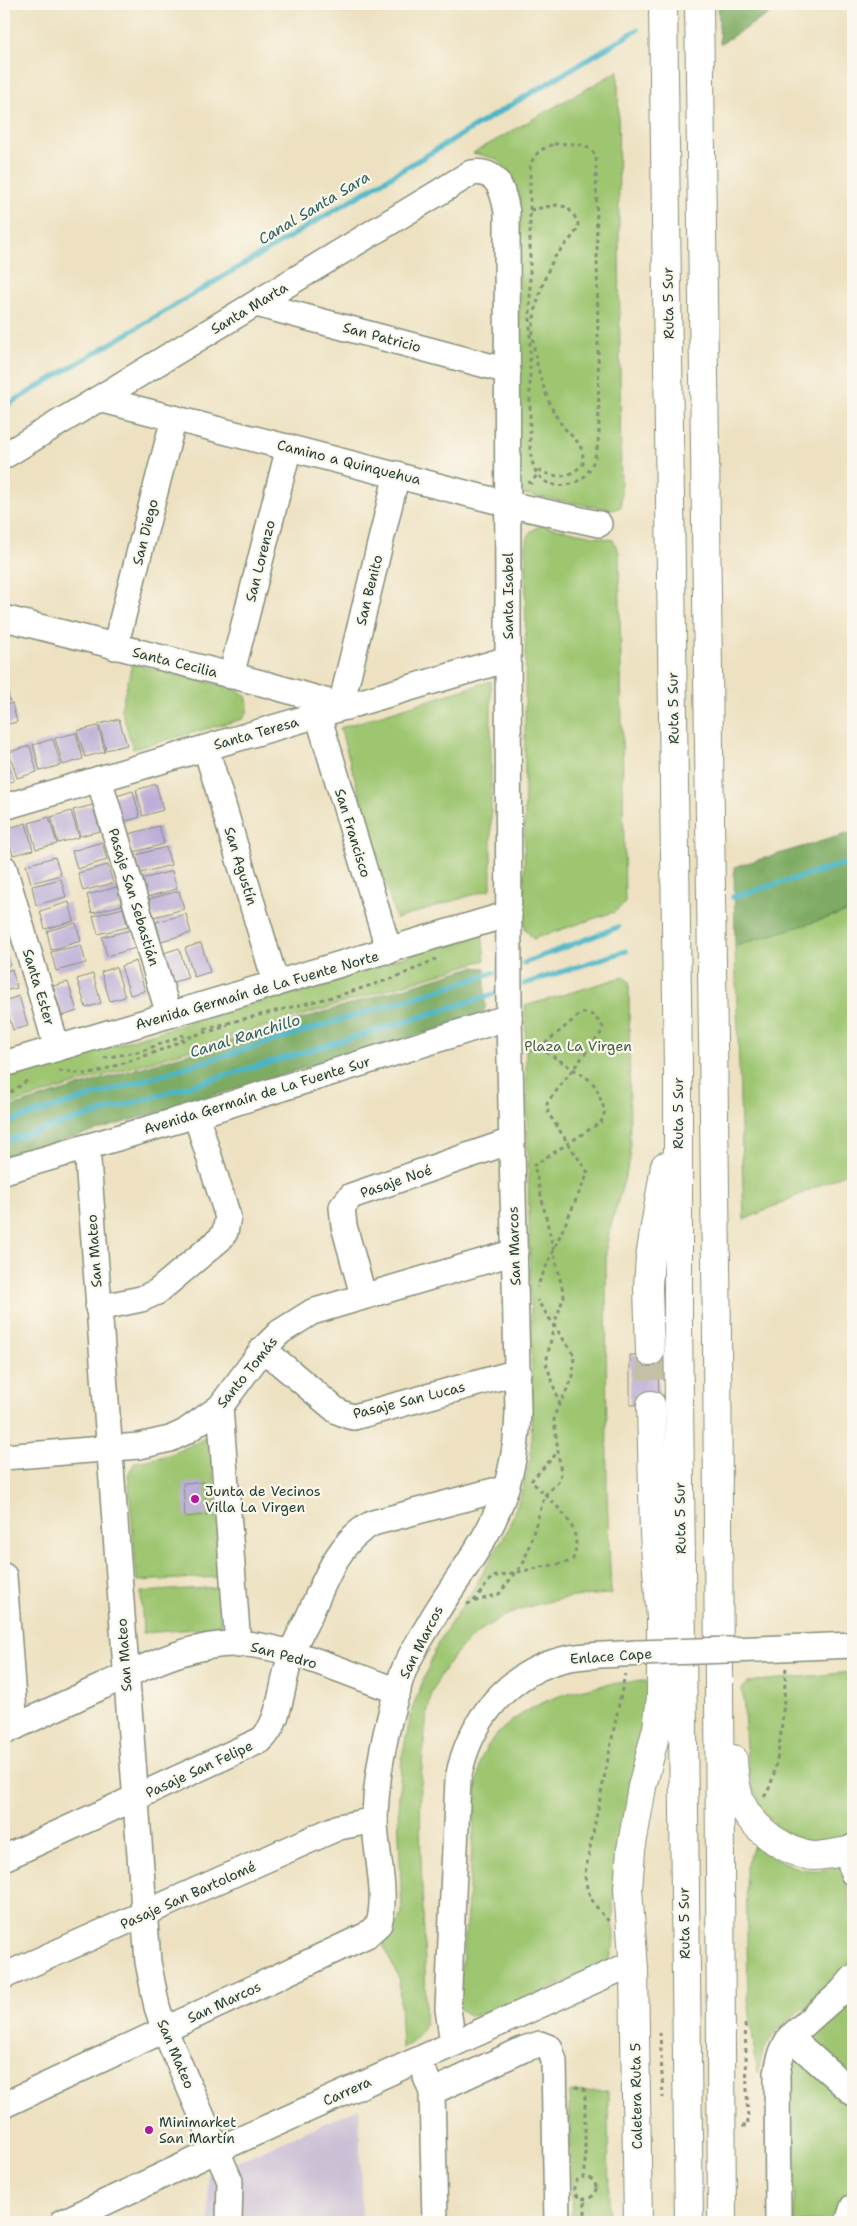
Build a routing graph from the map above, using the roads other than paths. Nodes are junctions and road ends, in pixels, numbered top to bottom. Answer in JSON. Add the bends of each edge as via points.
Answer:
{"nodes":[{"id":1,"x":663,"y":4,"type":"edge"},
{"id":2,"x":700,"y":4,"type":"edge"},
{"id":3,"x":495,"y":178,"type":"joint"},
{"id":4,"x":256,"y":304,"type":"junction"},
{"id":5,"x":508,"y":371,"type":"junction"},
{"id":6,"x":99,"y":398,"type":"junction"},
{"id":7,"x":174,"y":418,"type":"junction"},
{"id":8,"x":289,"y":447,"type":"junction"},
{"id":9,"x":4,"y":456,"type":"edge"},
{"id":10,"x":397,"y":474,"type":"junction"},
{"id":11,"x":508,"y":504,"type":"junction"},
{"id":12,"x":599,"y":524,"type":"dead end"},
{"id":13,"x":4,"y":618,"type":"edge"},
{"id":14,"x":115,"y":647,"type":"junction"},
{"id":15,"x":508,"y":659,"type":"junction"},
{"id":16,"x":232,"y":676,"type":"junction"},
{"id":17,"x":265,"y":684,"type":"junction"},
{"id":18,"x":344,"y":706,"type":"junction"},
{"id":19,"x":318,"y":715,"type":"junction"},
{"id":20,"x":259,"y":732,"type":"junction"},
{"id":21,"x":206,"y":748,"type":"junction"},
{"id":22,"x":99,"y":779,"type":"junction"},
{"id":23,"x":4,"y":807,"type":"edge"},
{"id":24,"x":4,"y":868,"type":"edge"},
{"id":25,"x":509,"y":914,"type":"junction"},
{"id":26,"x":389,"y":951,"type":"junction"},
{"id":27,"x":276,"y":984,"type":"junction"},
{"id":28,"x":170,"y":1015,"type":"junction"},
{"id":29,"x":509,"y":1017,"type":"junction"},
{"id":30,"x":56,"y":1059,"type":"junction"},
{"id":31,"x":4,"y":1064,"type":"edge"},
{"id":32,"x":678,"y":1070,"type":"junction"},
{"id":33,"x":196,"y":1115,"type":"junction"},
{"id":34,"x":511,"y":1141,"type":"junction"},
{"id":35,"x":87,"y":1147,"type":"junction"},
{"id":36,"x":4,"y":1171,"type":"edge"},
{"id":37,"x":515,"y":1252,"type":"junction"},
{"id":38,"x":363,"y":1295,"type":"junction"},
{"id":39,"x":98,"y":1308,"type":"junction"},
{"id":40,"x":263,"y":1349,"type":"junction"},
{"id":41,"x":650,"y":1352,"type":"tunnel mouth"},
{"id":42,"x":518,"y":1372,"type":"junction"},
{"id":43,"x":651,"y":1405,"type":"tunnel mouth"},
{"id":44,"x":220,"y":1407,"type":"junction"},
{"id":45,"x":108,"y":1450,"type":"junction"},
{"id":46,"x":4,"y":1458,"type":"edge"},
{"id":47,"x":515,"y":1486,"type":"junction"},
{"id":48,"x":4,"y":1576,"type":"edge"},
{"id":49,"x":717,"y":1601,"type":"junction"},
{"id":50,"x":238,"y":1644,"type":"junction"},
{"id":51,"x":853,"y":1645,"type":"edge"},
{"id":52,"x":291,"y":1654,"type":"junction"},
{"id":53,"x":125,"y":1676,"type":"junction"},
{"id":54,"x":398,"y":1691,"type":"junction"},
{"id":55,"x":9,"y":1730,"type":"edge"},
{"id":56,"x":134,"y":1798,"type":"junction"},
{"id":57,"x":375,"y":1820,"type":"junction"},
{"id":58,"x":851,"y":1857,"type":"edge"},
{"id":59,"x":4,"y":1858,"type":"edge"},
{"id":60,"x":144,"y":1915,"type":"junction"},
{"id":61,"x":634,"y":1969,"type":"junction"},
{"id":62,"x":4,"y":1976,"type":"edge"},
{"id":63,"x":853,"y":1978,"type":"edge"},
{"id":64,"x":165,"y":2031,"type":"junction"},
{"id":65,"x":790,"y":2037,"type":"junction"},
{"id":66,"x":453,"y":2043,"type":"junction"},
{"id":67,"x":418,"y":2059,"type":"junction"},
{"id":68,"x":432,"y":2092,"type":"junction"},
{"id":69,"x":853,"y":2093,"type":"edge"},
{"id":70,"x":4,"y":2105,"type":"edge"},
{"id":71,"x":217,"y":2150,"type":"junction"},
{"id":72,"x":853,"y":2207,"type":"edge"},
{"id":73,"x":63,"y":2222,"type":"edge"},
{"id":74,"x":229,"y":2222,"type":"edge"},
{"id":75,"x":434,"y":2222,"type":"edge"},
{"id":76,"x":557,"y":2222,"type":"edge"},
{"id":77,"x":638,"y":2222,"type":"edge"},
{"id":78,"x":689,"y":2222,"type":"edge"},
{"id":79,"x":722,"y":2222,"type":"edge"},
{"id":80,"x":778,"y":2222,"type":"edge"},
{"id":81,"x":848,"y":2222,"type":"edge"}],
"edges":[{"from":1,"to":32,"type":"main road","name":"Ruta 5 Sur"},
{"from":2,"to":49,"type":"main road","via":[[717,1338]]},
{"from":3,"to":4,"type":"street","name":"Santa Marta","via":[[481,171],[472,172]]},
{"from":3,"to":5,"type":"street","name":"Santa Isabel","via":[[519,211]]},
{"from":4,"to":5,"type":"street","name":"San Patricio"},
{"from":4,"to":6,"type":"street","name":"Santa Marta"},
{"from":5,"to":11,"type":"street","name":"Santa Isabel"},
{"from":6,"to":7,"type":"street","name":"Camino a Quinquehua"},
{"from":6,"to":9,"type":"street","name":"Santa Marta"},
{"from":7,"to":8,"type":"street","name":"Camino a Quinquehua"},
{"from":7,"to":14,"type":"street","name":"San Diego"},
{"from":8,"to":10,"type":"street","name":"Camino a Quinquehua"},
{"from":8,"to":16,"type":"street","name":"San Lorenzo"},
{"from":10,"to":11,"type":"street","name":"Camino a Quinquehua"},
{"from":10,"to":18,"type":"street","name":"San Benito"},
{"from":11,"to":12,"type":"street","name":"Camino a Quinquehua"},
{"from":11,"to":15,"type":"street","name":"Santa Isabel"},
{"from":13,"to":14,"type":"street","name":"Santa Cecilia"},
{"from":14,"to":16,"type":"street","name":"Santa Cecilia"},
{"from":15,"to":18,"type":"street","name":"Santa Teresa"},
{"from":15,"to":25,"type":"street","name":"Santa Isabel"},
{"from":16,"to":17,"type":"street","name":"Santa Cecilia"},
{"from":17,"to":18,"type":"street","name":"Santa Cecilia"},
{"from":17,"to":20,"type":"street","via":[[272,713],[266,728]]},
{"from":18,"to":19,"type":"street","name":"Santa Teresa"},
{"from":19,"to":20,"type":"street","name":"Santa Teresa"},
{"from":19,"to":26,"type":"street","name":"San Francisco"},
{"from":20,"to":21,"type":"street","name":"Santa Teresa"},
{"from":21,"to":22,"type":"street","name":"Santa Teresa"},
{"from":21,"to":27,"type":"street","name":"San Agustín"},
{"from":22,"to":23,"type":"street","name":"Santa Teresa"},
{"from":22,"to":28,"type":"street","name":"Pasaje San Sebastián"},
{"from":24,"to":30,"type":"street","name":"Santa Ester"},
{"from":25,"to":26,"type":"street","name":"Avenida Germaín de La Fuente Norte"},
{"from":25,"to":29,"type":"street","name":"Santa Isabel"},
{"from":26,"to":27,"type":"street","name":"Avenida Germaín de La Fuente Norte"},
{"from":27,"to":28,"type":"street","name":"Avenida Germaín de La Fuente Norte"},
{"from":28,"to":30,"type":"street","name":"Avenida Germaín de La Fuente Norte"},
{"from":29,"to":33,"type":"street","name":"Avenida Germaín de La Fuente Sur"},
{"from":29,"to":34,"type":"street","name":"San Marcos"},
{"from":30,"to":31,"type":"street","name":"Avenida Germaín de La Fuente Norte"},
{"from":32,"to":41,"type":"main road","via":[[650,1257]]},
{"from":32,"to":78,"type":"main road","name":"Ruta 5 Sur"},
{"from":33,"to":35,"type":"street","name":"Avenida Germaín de La Fuente Sur"},
{"from":33,"to":39,"type":"street","via":[[228,1217],[225,1232],[157,1292],[141,1299]]},
{"from":34,"to":37,"type":"street","name":"San Marcos"},
{"from":34,"to":38,"type":"street","name":"Pasaje Noé","via":[[351,1196],[342,1207],[344,1226]]},
{"from":35,"to":36,"type":"street","name":"Avenida Germaín de La Fuente Sur"},
{"from":35,"to":39,"type":"street","name":"San Mateo"},
{"from":37,"to":38,"type":"street","name":"Santo Tomás"},
{"from":37,"to":42,"type":"street","name":"San Marcos"},
{"from":38,"to":40,"type":"street","name":"Santo Tomás","via":[[312,1312],[280,1332]]},
{"from":39,"to":45,"type":"street","name":"San Mateo"},
{"from":40,"to":42,"type":"street","name":"Pasaje San Lucas","via":[[337,1411],[354,1417]]},
{"from":40,"to":44,"type":"street","name":"Santo Tomás"},
{"from":42,"to":47,"type":"street","name":"San Marcos","via":[[517,1434],[512,1471]]},
{"from":43,"to":61,"type":"main road","name":"Caletera Ruta 5","via":[[654,1534],[661,1618],[661,1696],[631,1850],[628,1889]]},
{"from":44,"to":45,"type":"street","name":"Santo Tomás","via":[[170,1439]]},
{"from":44,"to":50,"type":"street"},
{"from":45,"to":46,"type":"street","name":"Santo Tomás"},
{"from":45,"to":53,"type":"street","name":"San Mateo"},
{"from":47,"to":52,"type":"street","name":"Pasaje San Felipe","via":[[363,1528],[333,1564]]},
{"from":47,"to":54,"type":"street","name":"San Marcos","via":[[470,1561],[440,1603],[408,1662]]},
{"from":48,"to":55,"type":"street"},
{"from":49,"to":58,"type":"main road","via":[[729,1654],[734,1778],[749,1818],[761,1831],[799,1854]]},
{"from":49,"to":79,"type":"main road"},
{"from":50,"to":52,"type":"street","name":"San Pedro"},
{"from":50,"to":53,"type":"street","name":"San Pedro","via":[[184,1651]]},
{"from":51,"to":66,"type":"street","name":"Enlace Cape","bridge":true,"via":[[571,1658],[537,1669],[507,1689],[474,1730],[458,1779],[448,2010]]},
{"from":52,"to":54,"type":"street","name":"San Pedro"},
{"from":52,"to":56,"type":"street","name":"Pasaje San Felipe","via":[[268,1734]]},
{"from":53,"to":55,"type":"street","name":"San Pedro"},
{"from":53,"to":56,"type":"street","name":"San Mateo"},
{"from":54,"to":57,"type":"street","name":"San Marcos","via":[[381,1760]]},
{"from":56,"to":59,"type":"street","name":"Pasaje San Felipe"},
{"from":56,"to":60,"type":"street","name":"San Mateo"},
{"from":57,"to":60,"type":"street","name":"Pasaje San Bartolomé","via":[[339,1827]]},
{"from":57,"to":64,"type":"street","name":"San Marcos","via":[[382,1906],[379,1924],[374,1930]]},
{"from":60,"to":62,"type":"street","name":"Pasaje San Bartolomé"},
{"from":60,"to":64,"type":"street","name":"San Mateo","via":[[148,1962]]},
{"from":61,"to":66,"type":"street","name":"Carrera","via":[[620,1969]]},
{"from":61,"to":77,"type":"main road","name":"Caletera Ruta 5"},
{"from":63,"to":65,"type":"street"},
{"from":64,"to":70,"type":"street","name":"San Marcos"},
{"from":64,"to":71,"type":"street","name":"San Mateo"},
{"from":65,"to":69,"type":"street"},
{"from":65,"to":80,"type":"street","via":[[783,2046],[777,2073]]},
{"from":66,"to":67,"type":"street","name":"Carrera"},
{"from":67,"to":68,"type":"street"},
{"from":67,"to":71,"type":"street","name":"Carrera"},
{"from":68,"to":75,"type":"street"},
{"from":68,"to":76,"type":"street","via":[[524,2049],[540,2044],[550,2048],[554,2061]]},
{"from":71,"to":73,"type":"street","name":"Carrera"},
{"from":71,"to":74,"type":"street","name":"San Mateo","via":[[230,2181]]},
{"from":72,"to":81,"type":"street"}]}
